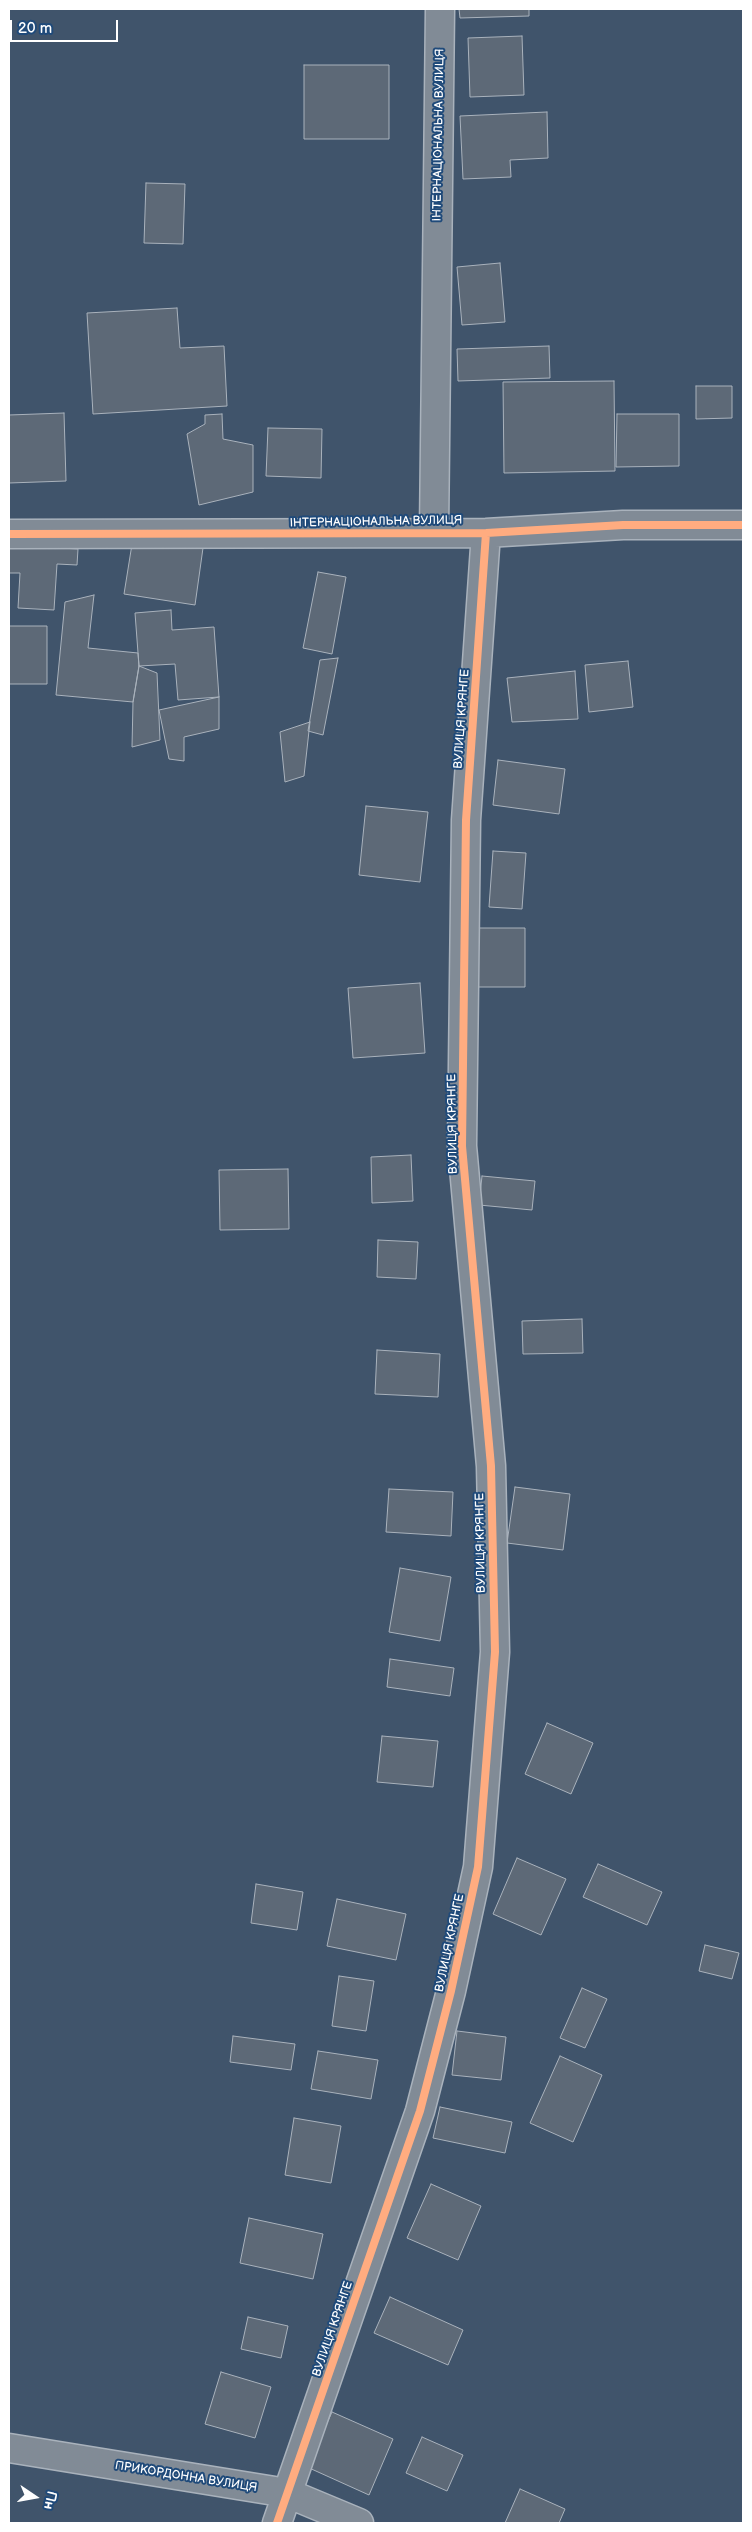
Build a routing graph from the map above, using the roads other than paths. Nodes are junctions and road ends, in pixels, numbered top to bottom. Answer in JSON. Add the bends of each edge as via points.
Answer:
{"nodes":[{"id":1,"x":440,"y":9,"type":"edge"},
{"id":2,"x":743,"y":525,"type":"edge"},
{"id":3,"x":434,"y":532,"type":"junction"},
{"id":4,"x":486,"y":533,"type":"junction"},
{"id":5,"x":9,"y":534,"type":"edge"},
{"id":6,"x":9,"y":2448,"type":"edge"},
{"id":7,"x":288,"y":2493,"type":"junction"},
{"id":8,"x":278,"y":2523,"type":"edge"},
{"id":9,"x":359,"y":2523,"type":"edge"}],
"edges":[{"from":1,"to":3,"type":"street","name":"ІНТЕРНАЦІОНАЛЬНА ВУЛИЦЯ"},
{"from":2,"to":4,"type":"street","name":"ІНТЕРНАЦІОНАЛЬНА ВУЛИЦЯ","via":[[623,525]]},
{"from":3,"to":4,"type":"street","name":"ІНТЕРНАЦІОНАЛЬНА ВУЛИЦЯ"},
{"from":3,"to":5,"type":"street","name":"ІНТЕРНАЦІОНАЛЬНА ВУЛИЦЯ"},
{"from":4,"to":7,"type":"street","name":"ВУЛИЦЯ КРЯНГЕ","via":[[466,820],[462,1146],[491,1466],[493,1535],[495,1652],[478,1867],[420,2111]]},
{"from":6,"to":7,"type":"street","name":"ПРИКОРДОННА ВУЛИЦЯ"},
{"from":7,"to":8,"type":"street","name":"ВУЛИЦЯ КРЯНГЕ"},
{"from":7,"to":9,"type":"street","name":"ПРИКОРДОННА ВУЛИЦЯ"}]}
